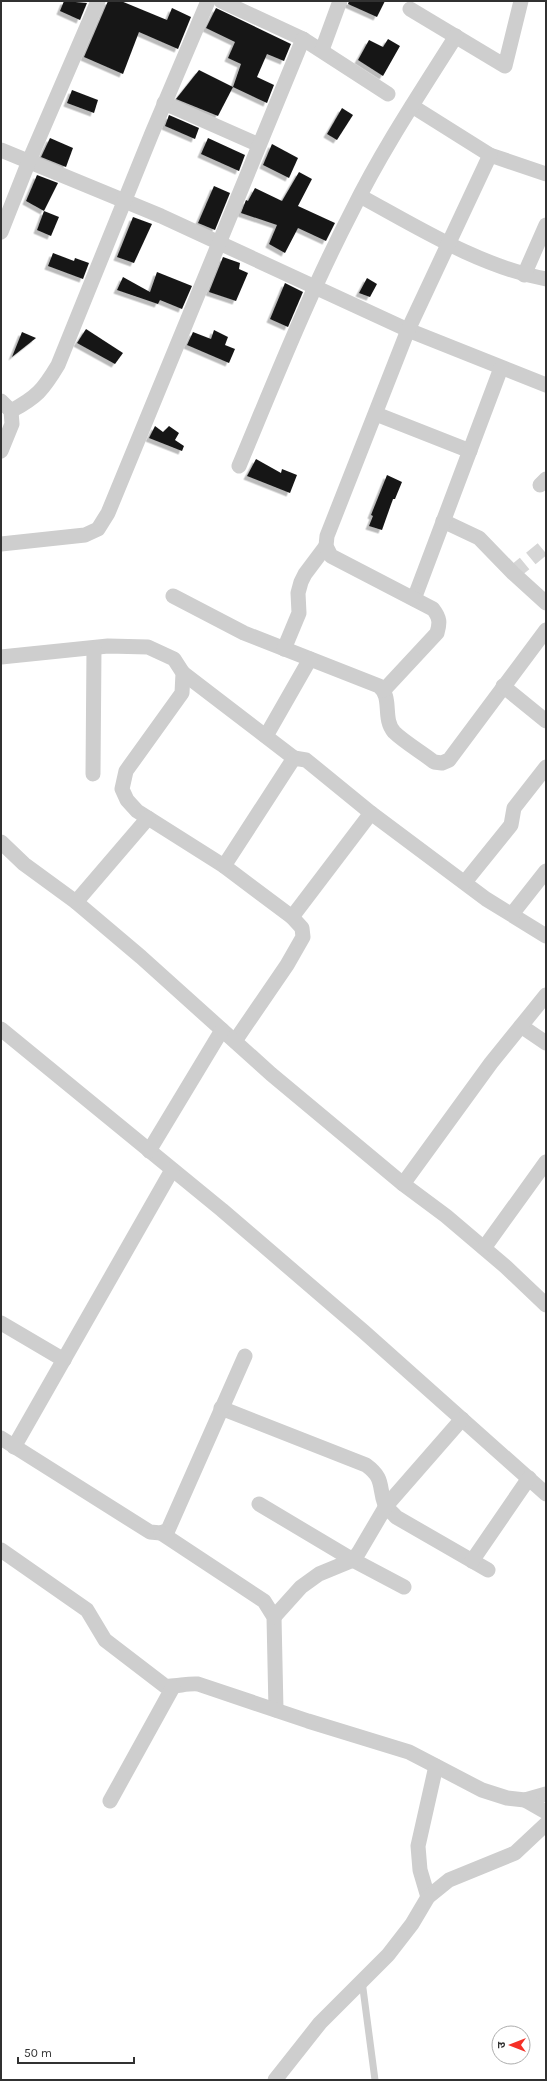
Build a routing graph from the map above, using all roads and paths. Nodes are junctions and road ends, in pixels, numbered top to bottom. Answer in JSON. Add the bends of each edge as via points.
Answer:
{"nodes":[{"id":1,"x":98,"y":1,"type":"edge"},
{"id":2,"x":208,"y":1,"type":"edge"},
{"id":3,"x":221,"y":1,"type":"edge"},
{"id":4,"x":340,"y":1,"type":"edge"},
{"id":5,"x":521,"y":1,"type":"edge"},
{"id":6,"x":410,"y":9,"type":"dead end"},
{"id":7,"x":456,"y":36,"type":"junction"},
{"id":8,"x":303,"y":39,"type":"junction"},
{"id":9,"x":322,"y":50,"type":"junction"},
{"id":10,"x":388,"y":94,"type":"dead end"},
{"id":11,"x":164,"y":103,"type":"junction"},
{"id":12,"x":412,"y":106,"type":"junction"},
{"id":13,"x":259,"y":145,"type":"junction"},
{"id":14,"x":1,"y":150,"type":"edge"},
{"id":15,"x":490,"y":156,"type":"junction"},
{"id":16,"x":29,"y":161,"type":"junction"},
{"id":17,"x":546,"y":174,"type":"edge"},
{"id":18,"x":360,"y":196,"type":"junction"},
{"id":19,"x":125,"y":201,"type":"junction"},
{"id":20,"x":546,"y":225,"type":"edge"},
{"id":21,"x":1,"y":232,"type":"edge"},
{"id":22,"x":220,"y":242,"type":"junction"},
{"id":23,"x":449,"y":244,"type":"junction"},
{"id":24,"x":524,"y":275,"type":"junction"},
{"id":25,"x":546,"y":279,"type":"edge"},
{"id":26,"x":314,"y":286,"type":"junction"},
{"id":27,"x":408,"y":330,"type":"junction"},
{"id":28,"x":501,"y":368,"type":"junction"},
{"id":29,"x":546,"y":385,"type":"edge"},
{"id":30,"x":6,"y":406,"type":"edge"},
{"id":31,"x":376,"y":414,"type":"junction"},
{"id":32,"x":1,"y":451,"type":"edge"},
{"id":33,"x":470,"y":451,"type":"junction"},
{"id":34,"x":239,"y":466,"type":"dead end"},
{"id":35,"x":444,"y":521,"type":"junction"},
{"id":36,"x":1,"y":544,"type":"edge"},
{"id":37,"x":326,"y":546,"type":"junction"},
{"id":38,"x":174,"y":596,"type":"dead end"},
{"id":39,"x":414,"y":599,"type":"junction"},
{"id":40,"x":546,"y":602,"type":"edge"},
{"id":41,"x":546,"y":630,"type":"edge"},
{"id":42,"x":94,"y":648,"type":"junction"},
{"id":43,"x":284,"y":648,"type":"junction"},
{"id":44,"x":1,"y":657,"type":"edge"},
{"id":45,"x":310,"y":659,"type":"junction"},
{"id":46,"x":183,"y":673,"type":"junction"},
{"id":47,"x":503,"y":686,"type":"junction"},
{"id":48,"x":384,"y":690,"type":"junction"},
{"id":49,"x":546,"y":721,"type":"edge"},
{"id":50,"x":266,"y":736,"type":"junction"},
{"id":51,"x":294,"y":758,"type":"junction"},
{"id":52,"x":546,"y":767,"type":"edge"},
{"id":53,"x":93,"y":774,"type":"dead end"},
{"id":54,"x":371,"y":813,"type":"junction"},
{"id":55,"x":148,"y":818,"type":"junction"},
{"id":56,"x":1,"y":842,"type":"edge"},
{"id":57,"x":224,"y":866,"type":"junction"},
{"id":58,"x":546,"y":871,"type":"edge"},
{"id":59,"x":465,"y":882,"type":"junction"},
{"id":60,"x":76,"y":902,"type":"junction"},
{"id":61,"x":512,"y":914,"type":"junction"},
{"id":62,"x":292,"y":917,"type":"junction"},
{"id":63,"x":546,"y":936,"type":"edge"},
{"id":64,"x":546,"y":995,"type":"edge"},
{"id":65,"x":521,"y":1026,"type":"junction"},
{"id":66,"x":1,"y":1028,"type":"edge"},
{"id":67,"x":222,"y":1030,"type":"junction"},
{"id":68,"x":235,"y":1041,"type":"junction"},
{"id":69,"x":546,"y":1043,"type":"edge"},
{"id":70,"x":149,"y":1151,"type":"junction"},
{"id":71,"x":546,"y":1162,"type":"edge"},
{"id":72,"x":172,"y":1170,"type":"junction"},
{"id":73,"x":403,"y":1184,"type":"junction"},
{"id":74,"x":484,"y":1248,"type":"junction"},
{"id":75,"x":546,"y":1305,"type":"edge"},
{"id":76,"x":1,"y":1323,"type":"edge"},
{"id":77,"x":245,"y":1356,"type":"dead end"},
{"id":78,"x":64,"y":1360,"type":"junction"},
{"id":79,"x":221,"y":1408,"type":"junction"},
{"id":80,"x":462,"y":1419,"type":"junction"},
{"id":81,"x":1,"y":1438,"type":"edge"},
{"id":82,"x":14,"y":1447,"type":"junction"},
{"id":83,"x":528,"y":1478,"type":"junction"},
{"id":84,"x":546,"y":1494,"type":"edge"},
{"id":85,"x":259,"y":1504,"type":"dead end"},
{"id":86,"x":386,"y":1506,"type":"junction"},
{"id":87,"x":161,"y":1534,"type":"junction"},
{"id":88,"x":1,"y":1550,"type":"edge"},
{"id":89,"x":353,"y":1560,"type":"junction"},
{"id":90,"x":472,"y":1561,"type":"junction"},
{"id":91,"x":488,"y":1570,"type":"dead end"},
{"id":92,"x":404,"y":1587,"type":"dead end"},
{"id":93,"x":274,"y":1617,"type":"junction"},
{"id":94,"x":173,"y":1687,"type":"junction"},
{"id":95,"x":276,"y":1710,"type":"junction"},
{"id":96,"x":436,"y":1766,"type":"junction"},
{"id":97,"x":546,"y":1794,"type":"edge"},
{"id":98,"x":525,"y":1800,"type":"junction"},
{"id":99,"x":110,"y":1801,"type":"dead end"},
{"id":100,"x":546,"y":1812,"type":"edge"},
{"id":101,"x":546,"y":1824,"type":"edge"},
{"id":102,"x":428,"y":1897,"type":"junction"},
{"id":103,"x":362,"y":1981,"type":"junction"},
{"id":104,"x":275,"y":2080,"type":"edge"},
{"id":105,"x":375,"y":2080,"type":"edge"}],
"edges":[{"from":1,"to":16,"type":"street"},
{"from":2,"to":11,"type":"street"},
{"from":3,"to":8,"type":"street"},
{"from":4,"to":9,"type":"street"},
{"from":5,"to":7,"type":"street","via":[[505,66]]},
{"from":6,"to":7,"type":"street"},
{"from":7,"to":12,"type":"street"},
{"from":8,"to":9,"type":"street"},
{"from":8,"to":13,"type":"street"},
{"from":9,"to":10,"type":"street"},
{"from":11,"to":13,"type":"street"},
{"from":11,"to":19,"type":"street"},
{"from":12,"to":15,"type":"street"},
{"from":12,"to":18,"type":"street"},
{"from":13,"to":22,"type":"street"},
{"from":14,"to":16,"type":"street"},
{"from":15,"to":17,"type":"street"},
{"from":15,"to":23,"type":"street"},
{"from":16,"to":19,"type":"street"},
{"from":16,"to":21,"type":"street"},
{"from":18,"to":23,"type":"street"},
{"from":18,"to":26,"type":"street"},
{"from":19,"to":22,"type":"street"},
{"from":19,"to":30,"type":"street","via":[[58,365],[46,385],[31,401]]},
{"from":20,"to":24,"type":"street"},
{"from":22,"to":26,"type":"street"},
{"from":22,"to":36,"type":"street","via":[[108,513],[98,529],[85,535]]},
{"from":23,"to":24,"type":"street"},
{"from":23,"to":27,"type":"street"},
{"from":24,"to":25,"type":"street"},
{"from":26,"to":27,"type":"street"},
{"from":26,"to":34,"type":"street"},
{"from":27,"to":28,"type":"street"},
{"from":27,"to":31,"type":"street"},
{"from":28,"to":29,"type":"street"},
{"from":28,"to":33,"type":"street"},
{"from":30,"to":32,"type":"street","via":[[12,424]]},
{"from":31,"to":33,"type":"street"},
{"from":31,"to":37,"type":"street","via":[[327,536]]},
{"from":33,"to":35,"type":"street"},
{"from":35,"to":39,"type":"street"},
{"from":35,"to":40,"type":"street","via":[[479,538]]},
{"from":37,"to":39,"type":"street","via":[[331,556],[339,562]]},
{"from":37,"to":43,"type":"street","via":[[304,574],[298,593],[299,613]]},
{"from":38,"to":43,"type":"street","via":[[244,632]]},
{"from":39,"to":48,"type":"street","via":[[434,609],[439,616],[440,624],[436,633]]},
{"from":41,"to":47,"type":"street"},
{"from":42,"to":44,"type":"street"},
{"from":42,"to":46,"type":"street","via":[[148,647],[174,659]]},
{"from":42,"to":53,"type":"street"},
{"from":43,"to":45,"type":"street"},
{"from":45,"to":48,"type":"street"},
{"from":45,"to":50,"type":"street"},
{"from":46,"to":50,"type":"street"},
{"from":46,"to":55,"type":"street","via":[[182,693],[126,771],[122,789],[127,800]]},
{"from":47,"to":48,"type":"street","via":[[449,760],[442,763],[434,762],[394,732]]},
{"from":47,"to":49,"type":"street"},
{"from":50,"to":51,"type":"street"},
{"from":51,"to":54,"type":"street","via":[[306,760]]},
{"from":51,"to":57,"type":"street"},
{"from":52,"to":59,"type":"street","via":[[514,808],[511,825]]},
{"from":54,"to":59,"type":"street"},
{"from":54,"to":62,"type":"street"},
{"from":55,"to":57,"type":"street"},
{"from":55,"to":60,"type":"street"},
{"from":56,"to":60,"type":"street","via":[[24,864]]},
{"from":57,"to":62,"type":"street"},
{"from":58,"to":61,"type":"street"},
{"from":59,"to":61,"type":"street","via":[[486,899]]},
{"from":60,"to":67,"type":"street"},
{"from":61,"to":63,"type":"street"},
{"from":62,"to":68,"type":"street","via":[[302,928],[303,937]]},
{"from":64,"to":65,"type":"street"},
{"from":65,"to":69,"type":"street"},
{"from":65,"to":73,"type":"street"},
{"from":66,"to":70,"type":"street"},
{"from":67,"to":68,"type":"street"},
{"from":67,"to":70,"type":"street"},
{"from":68,"to":73,"type":"street"},
{"from":70,"to":72,"type":"street"},
{"from":71,"to":74,"type":"street"},
{"from":72,"to":78,"type":"street"},
{"from":72,"to":80,"type":"street","via":[[358,1326]]},
{"from":73,"to":74,"type":"street"},
{"from":74,"to":75,"type":"street"},
{"from":76,"to":78,"type":"street"},
{"from":77,"to":79,"type":"street"},
{"from":78,"to":82,"type":"street"},
{"from":79,"to":86,"type":"street","via":[[366,1465],[380,1480]]},
{"from":79,"to":87,"type":"street","via":[[168,1530]]},
{"from":80,"to":83,"type":"street"},
{"from":80,"to":86,"type":"street"},
{"from":81,"to":82,"type":"street"},
{"from":82,"to":87,"type":"street","via":[[150,1532]]},
{"from":83,"to":84,"type":"street"},
{"from":83,"to":90,"type":"street"},
{"from":85,"to":89,"type":"street"},
{"from":86,"to":89,"type":"street"},
{"from":86,"to":90,"type":"street","via":[[402,1520]]},
{"from":87,"to":93,"type":"street","via":[[264,1602]]},
{"from":88,"to":94,"type":"street","via":[[87,1610],[105,1640],[156,1681]]},
{"from":89,"to":92,"type":"street"},
{"from":89,"to":93,"type":"street","via":[[319,1574],[301,1587]]},
{"from":90,"to":91,"type":"street"},
{"from":93,"to":95,"type":"street"},
{"from":94,"to":95,"type":"street","via":[[198,1684]]},
{"from":94,"to":99,"type":"street"},
{"from":95,"to":96,"type":"street","via":[[409,1752]]},
{"from":96,"to":98,"type":"street","via":[[482,1790],[507,1798]]},
{"from":96,"to":102,"type":"street","via":[[418,1846],[420,1870]]},
{"from":97,"to":98,"type":"street"},
{"from":98,"to":100,"type":"street"},
{"from":101,"to":102,"type":"street","via":[[515,1853],[449,1880]]},
{"from":102,"to":103,"type":"street","via":[[412,1924],[388,1955]]},
{"from":103,"to":104,"type":"street","via":[[320,2023]]},
{"from":103,"to":105,"type":"lane"}]}
